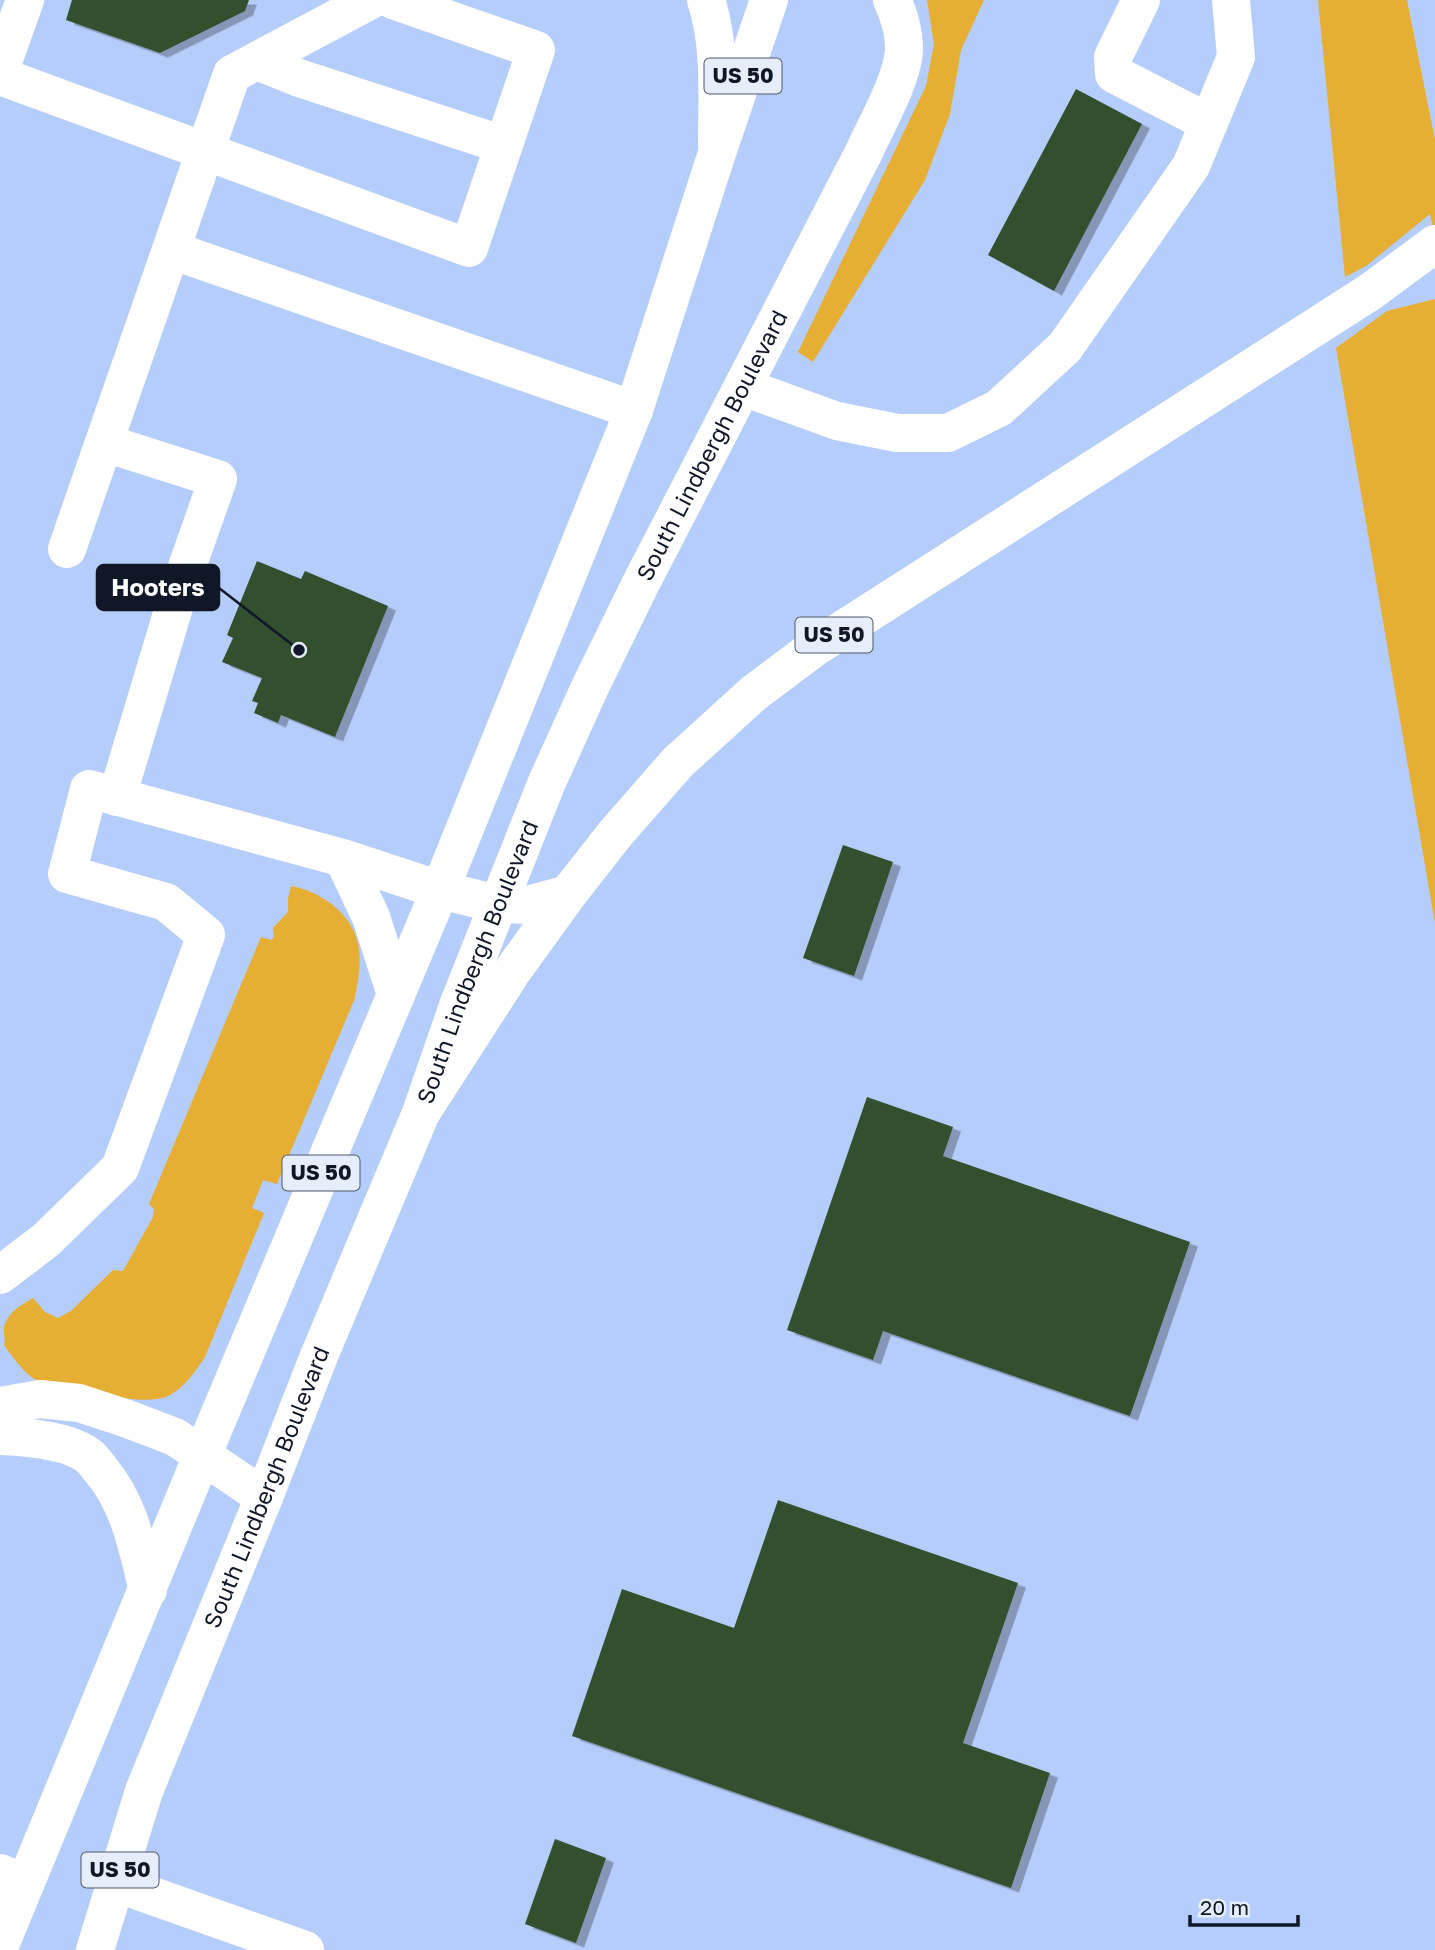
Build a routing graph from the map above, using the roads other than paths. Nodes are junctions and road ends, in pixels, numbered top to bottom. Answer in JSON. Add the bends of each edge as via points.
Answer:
{"nodes":[{"id":1,"x":25,"y":0,"type":"edge"},
{"id":2,"x":371,"y":0,"type":"edge"},
{"id":3,"x":393,"y":0,"type":"edge"},
{"id":4,"x":706,"y":0,"type":"edge"},
{"id":5,"x":769,"y":0,"type":"edge"},
{"id":6,"x":892,"y":0,"type":"edge"},
{"id":7,"x":1141,"y":0,"type":"edge"},
{"id":8,"x":1231,"y":0,"type":"edge"},
{"id":9,"x":257,"y":61,"type":"junction"},
{"id":10,"x":0,"y":70,"type":"edge"},
{"id":11,"x":0,"y":76,"type":"edge"},
{"id":12,"x":1209,"y":123,"type":"junction"},
{"id":13,"x":504,"y":145,"type":"junction"},
{"id":14,"x":207,"y":151,"type":"junction"},
{"id":15,"x":717,"y":153,"type":"junction"},
{"id":16,"x":1435,"y":244,"type":"edge"},
{"id":17,"x":171,"y":250,"type":"junction"},
{"id":18,"x":743,"y":387,"type":"junction"},
{"id":19,"x":634,"y":410,"type":"junction"},
{"id":20,"x":105,"y":443,"type":"junction"},
{"id":21,"x":67,"y":549,"type":"dead end"},
{"id":22,"x":117,"y":797,"type":"junction"},
{"id":23,"x":343,"y":858,"type":"junction"},
{"id":24,"x":440,"y":890,"type":"junction"},
{"id":25,"x":568,"y":894,"type":"junction"},
{"id":26,"x":498,"y":904,"type":"junction"},
{"id":27,"x":396,"y":995,"type":"junction"},
{"id":28,"x":421,"y":1114,"type":"junction"},
{"id":29,"x":0,"y":1275,"type":"edge"},
{"id":30,"x":0,"y":1375,"type":"edge"},
{"id":31,"x":40,"y":1399,"type":"junction"},
{"id":32,"x":0,"y":1406,"type":"edge"},
{"id":33,"x":0,"y":1436,"type":"edge"},
{"id":34,"x":202,"y":1456,"type":"junction"},
{"id":35,"x":264,"y":1497,"type":"junction"},
{"id":36,"x":148,"y":1590,"type":"junction"},
{"id":37,"x":13,"y":1879,"type":"edge"},
{"id":38,"x":116,"y":1883,"type":"junction"},
{"id":39,"x":0,"y":1945,"type":"edge"},
{"id":40,"x":95,"y":1950,"type":"edge"},
{"id":41,"x":305,"y":1950,"type":"edge"}],
"edges":[{"from":1,"to":10,"type":"main road"},
{"from":2,"to":9,"type":"main road"},
{"from":3,"to":13,"type":"main road","via":[[536,50]]},
{"from":4,"to":15,"type":"main road","via":[[715,37]]},
{"from":5,"to":15,"type":"main road","number":"US 50"},
{"from":6,"to":18,"type":"main road","name":"South Lindbergh Boulevard","via":[[904,50],[897,79]]},
{"from":7,"to":12,"type":"main road","via":[[1113,57],[1114,74]]},
{"from":8,"to":12,"type":"main road","via":[[1236,57]]},
{"from":9,"to":13,"type":"main road"},
{"from":9,"to":14,"type":"main road","via":[[232,74]]},
{"from":11,"to":14,"type":"main road"},
{"from":12,"to":18,"type":"main road","via":[[1191,166],[1065,347],[999,408],[948,433],[897,433],[837,421]]},
{"from":13,"to":14,"type":"main road","via":[[468,248]]},
{"from":14,"to":17,"type":"main road"},
{"from":15,"to":19,"type":"main road","number":"US 50"},
{"from":16,"to":25,"type":"main road","number":"US 50","via":[[1370,292],[814,648],[764,685],[678,762]]},
{"from":17,"to":19,"type":"main road"},
{"from":17,"to":20,"type":"main road"},
{"from":18,"to":26,"type":"main road","name":"South Lindbergh Boulevard","via":[[591,685]]},
{"from":19,"to":24,"type":"main road","number":"US 50"},
{"from":20,"to":21,"type":"main road"},
{"from":20,"to":22,"type":"main road","via":[[218,479],[180,587]]},
{"from":22,"to":23,"type":"main road"},
{"from":22,"to":29,"type":"main road","via":[[89,789],[67,874],[166,902],[206,935],[120,1168],[46,1240]]},
{"from":23,"to":24,"type":"main road"},
{"from":23,"to":27,"type":"main road","via":[[371,918]]},
{"from":24,"to":26,"type":"main road"},
{"from":24,"to":27,"type":"main road","number":"US 50"},
{"from":25,"to":26,"type":"main road","via":[[527,905]]},
{"from":25,"to":28,"type":"main road","number":"US 50","via":[[513,970]]},
{"from":26,"to":28,"type":"main road","name":"South Lindbergh Boulevard"},
{"from":27,"to":34,"type":"main road","number":"US 50"},
{"from":28,"to":35,"type":"main road","name":"South Lindbergh Boulevard","number":"US 50"},
{"from":30,"to":31,"type":"main road"},
{"from":31,"to":32,"type":"main road"},
{"from":31,"to":34,"type":"main road","via":[[79,1403],[125,1418],[175,1437]]},
{"from":33,"to":36,"type":"main road","via":[[31,1437],[89,1456],[124,1506]]},
{"from":34,"to":35,"type":"main road"},
{"from":34,"to":36,"type":"main road","number":"US 50"},
{"from":35,"to":38,"type":"main road","name":"South Lindbergh Boulevard","number":"US 50","via":[[144,1791]]},
{"from":36,"to":37,"type":"main road","number":"US 50"},
{"from":37,"to":39,"type":"main road","number":"US 50"},
{"from":38,"to":40,"type":"main road","name":"South Lindbergh Boulevard","number":"US 50"},
{"from":38,"to":41,"type":"main road"}]}
